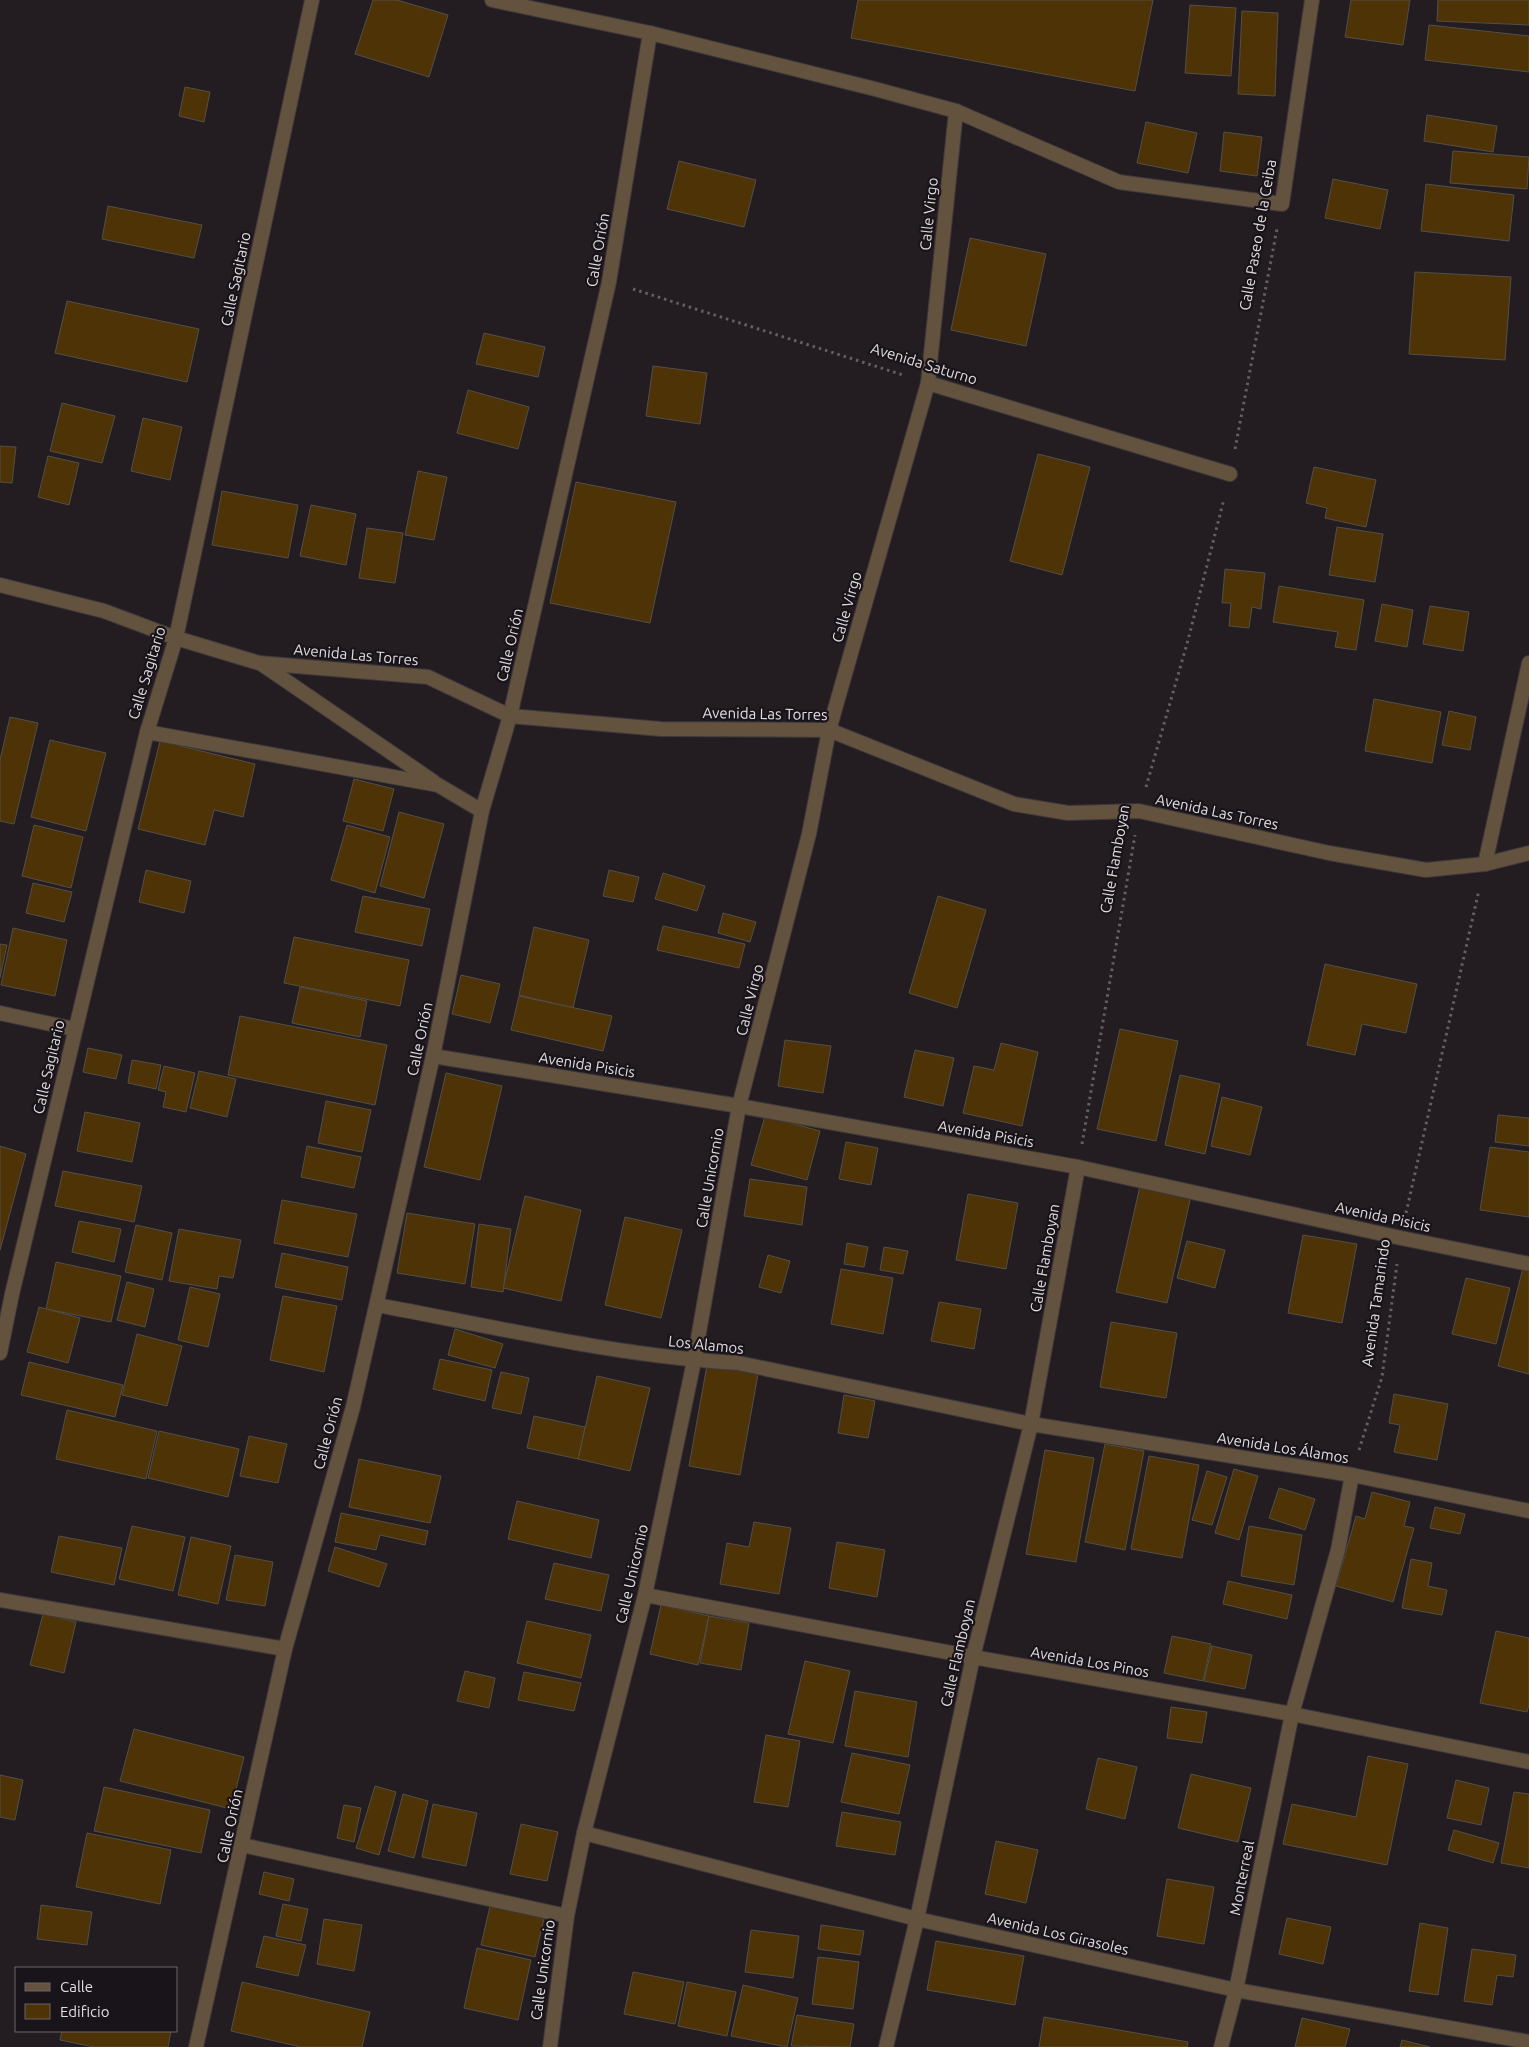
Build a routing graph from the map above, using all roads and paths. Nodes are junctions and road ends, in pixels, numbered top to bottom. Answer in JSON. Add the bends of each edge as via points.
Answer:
{"nodes":[{"id":1,"x":312,"y":0,"type":"edge"},
{"id":2,"x":492,"y":0,"type":"edge"},
{"id":3,"x":1312,"y":0,"type":"edge"},
{"id":4,"x":650,"y":33,"type":"junction"},
{"id":5,"x":956,"y":111,"type":"junction"},
{"id":6,"x":1282,"y":204,"type":"junction"},
{"id":7,"x":610,"y":282,"type":"junction"},
{"id":8,"x":928,"y":383,"type":"junction"},
{"id":9,"x":1230,"y":474,"type":"junction"},
{"id":10,"x":0,"y":585,"type":"edge"},
{"id":11,"x":176,"y":638,"type":"junction"},
{"id":12,"x":260,"y":663,"type":"junction"},
{"id":13,"x":1529,"y":663,"type":"edge"},
{"id":14,"x":510,"y":716,"type":"junction"},
{"id":15,"x":829,"y":730,"type":"junction"},
{"id":16,"x":146,"y":732,"type":"junction"},
{"id":17,"x":438,"y":785,"type":"junction"},
{"id":18,"x":482,"y":811,"type":"junction"},
{"id":19,"x":1139,"y":811,"type":"junction"},
{"id":20,"x":1529,"y":853,"type":"edge"},
{"id":21,"x":1485,"y":864,"type":"junction"},
{"id":22,"x":0,"y":1013,"type":"edge"},
{"id":23,"x":74,"y":1029,"type":"junction"},
{"id":24,"x":433,"y":1056,"type":"junction"},
{"id":25,"x":739,"y":1106,"type":"junction"},
{"id":26,"x":1078,"y":1167,"type":"junction"},
{"id":27,"x":1401,"y":1238,"type":"junction"},
{"id":28,"x":1529,"y":1264,"type":"edge"},
{"id":29,"x":6,"y":1293,"type":"edge"},
{"id":30,"x":377,"y":1305,"type":"junction"},
{"id":31,"x":0,"y":1352,"type":"edge"},
{"id":32,"x":694,"y":1361,"type":"junction"},
{"id":33,"x":1031,"y":1424,"type":"junction"},
{"id":34,"x":1352,"y":1475,"type":"junction"},
{"id":35,"x":1529,"y":1511,"type":"edge"},
{"id":36,"x":644,"y":1595,"type":"junction"},
{"id":37,"x":0,"y":1600,"type":"edge"},
{"id":38,"x":285,"y":1649,"type":"junction"},
{"id":39,"x":972,"y":1657,"type":"junction"},
{"id":40,"x":1292,"y":1714,"type":"junction"},
{"id":41,"x":1529,"y":1762,"type":"edge"},
{"id":42,"x":584,"y":1833,"type":"junction"},
{"id":43,"x":242,"y":1845,"type":"junction"},
{"id":44,"x":567,"y":1916,"type":"junction"},
{"id":45,"x":917,"y":1919,"type":"junction"},
{"id":46,"x":1236,"y":1990,"type":"junction"},
{"id":47,"x":1529,"y":2042,"type":"edge"},
{"id":48,"x":196,"y":2047,"type":"edge"},
{"id":49,"x":552,"y":2047,"type":"edge"},
{"id":50,"x":886,"y":2047,"type":"edge"},
{"id":51,"x":1221,"y":2047,"type":"edge"}],
"edges":[{"from":1,"to":11,"type":"street","name":"Calle Sagitario"},
{"from":2,"to":4,"type":"street"},
{"from":3,"to":6,"type":"street","name":"Calle Paseo de la Ceiba"},
{"from":4,"to":5,"type":"street"},
{"from":4,"to":7,"type":"street","name":"Calle Orión"},
{"from":5,"to":6,"type":"street","via":[[1119,182]]},
{"from":5,"to":8,"type":"street","name":"Calle Virgo"},
{"from":6,"to":9,"type":"path","name":"Calle Paseo de la Ceiba"},
{"from":7,"to":8,"type":"path","name":"Avenida Saturno"},
{"from":7,"to":14,"type":"street","name":"Calle Orión"},
{"from":8,"to":9,"type":"street","name":"Avenida Saturno"},
{"from":8,"to":15,"type":"street","name":"Calle Virgo"},
{"from":9,"to":19,"type":"path","name":"Calle Flamboyan","via":[[1188,640]]},
{"from":10,"to":11,"type":"street","name":"Avenida Las Torres","via":[[104,611]]},
{"from":11,"to":12,"type":"street","name":"Avenida Las Torres"},
{"from":11,"to":16,"type":"street","name":"Calle Sagitario"},
{"from":12,"to":14,"type":"street","name":"Avenida Las Torres","via":[[428,677]]},
{"from":12,"to":17,"type":"street"},
{"from":13,"to":21,"type":"street"},
{"from":14,"to":15,"type":"street","name":"Avenida Las Torres","via":[[662,729]]},
{"from":14,"to":18,"type":"street","name":"Calle Orión"},
{"from":15,"to":19,"type":"street","name":"Avenida Las Torres","via":[[1014,804],[1068,813]]},
{"from":15,"to":25,"type":"street","name":"Calle Virgo","via":[[809,834]]},
{"from":16,"to":17,"type":"street"},
{"from":16,"to":23,"type":"street","name":"Calle Sagitario"},
{"from":17,"to":18,"type":"street"},
{"from":18,"to":24,"type":"street","name":"Calle Orión"},
{"from":19,"to":21,"type":"street","name":"Avenida Las Torres","via":[[1329,853],[1426,870]]},
{"from":19,"to":26,"type":"path","name":"Calle Flamboyan"},
{"from":20,"to":21,"type":"street","name":"Avenida Las Torres"},
{"from":21,"to":27,"type":"path","name":"Avenida Tamarindo"},
{"from":22,"to":23,"type":"street"},
{"from":23,"to":29,"type":"street","name":"Calle Sagitario"},
{"from":24,"to":25,"type":"street","name":"Avenida Pisicis"},
{"from":24,"to":30,"type":"street","name":"Calle Orión"},
{"from":25,"to":26,"type":"street","name":"Avenida Pisicis"},
{"from":25,"to":32,"type":"street","name":"Calle Unicornio"},
{"from":26,"to":27,"type":"street","name":"Avenida Pisicis"},
{"from":26,"to":33,"type":"street","name":"Calle Flamboyan"},
{"from":27,"to":28,"type":"street","name":"Avenida Pisicis"},
{"from":27,"to":34,"type":"path","name":"Avenida Tamarindo","via":[[1382,1377]]},
{"from":29,"to":31,"type":"street","name":"Calle Sagitario"},
{"from":30,"to":32,"type":"street","name":"Los Alamos"},
{"from":30,"to":38,"type":"street","name":"Calle Orión","via":[[353,1407]]},
{"from":32,"to":33,"type":"street","name":"Los Alamos","via":[[738,1363]]},
{"from":32,"to":36,"type":"street","name":"Calle Unicornio"},
{"from":33,"to":34,"type":"street","name":"Avenida Los Álamos"},
{"from":33,"to":39,"type":"street","name":"Calle Flamboyan"},
{"from":34,"to":35,"type":"street","name":"Avenida Los Álamos"},
{"from":34,"to":40,"type":"street","via":[[1338,1550]]},
{"from":36,"to":39,"type":"street","name":"Avenida Los Pinos"},
{"from":36,"to":42,"type":"street","name":"Calle Unicornio"},
{"from":37,"to":38,"type":"street"},
{"from":38,"to":43,"type":"street","name":"Calle Orión"},
{"from":39,"to":40,"type":"street","name":"Avenida Los Pinos"},
{"from":39,"to":45,"type":"street","name":"Calle Flamboyan"},
{"from":40,"to":41,"type":"street","name":"Avenida Los Pinos"},
{"from":40,"to":46,"type":"street","name":"Monterreal"},
{"from":42,"to":44,"type":"street","name":"Calle Unicornio"},
{"from":42,"to":45,"type":"street","name":"Avenida Los Girasoles"},
{"from":43,"to":44,"type":"street"},
{"from":43,"to":48,"type":"street","name":"Calle Orión"},
{"from":44,"to":49,"type":"street","name":"Calle Unicornio"},
{"from":45,"to":46,"type":"street","name":"Avenida Los Girasoles"},
{"from":45,"to":50,"type":"street","name":"Calle Flamboyan"},
{"from":46,"to":47,"type":"street","name":"Avenida Los Girasoles"},
{"from":46,"to":51,"type":"street","name":"Monterreal"}]}
